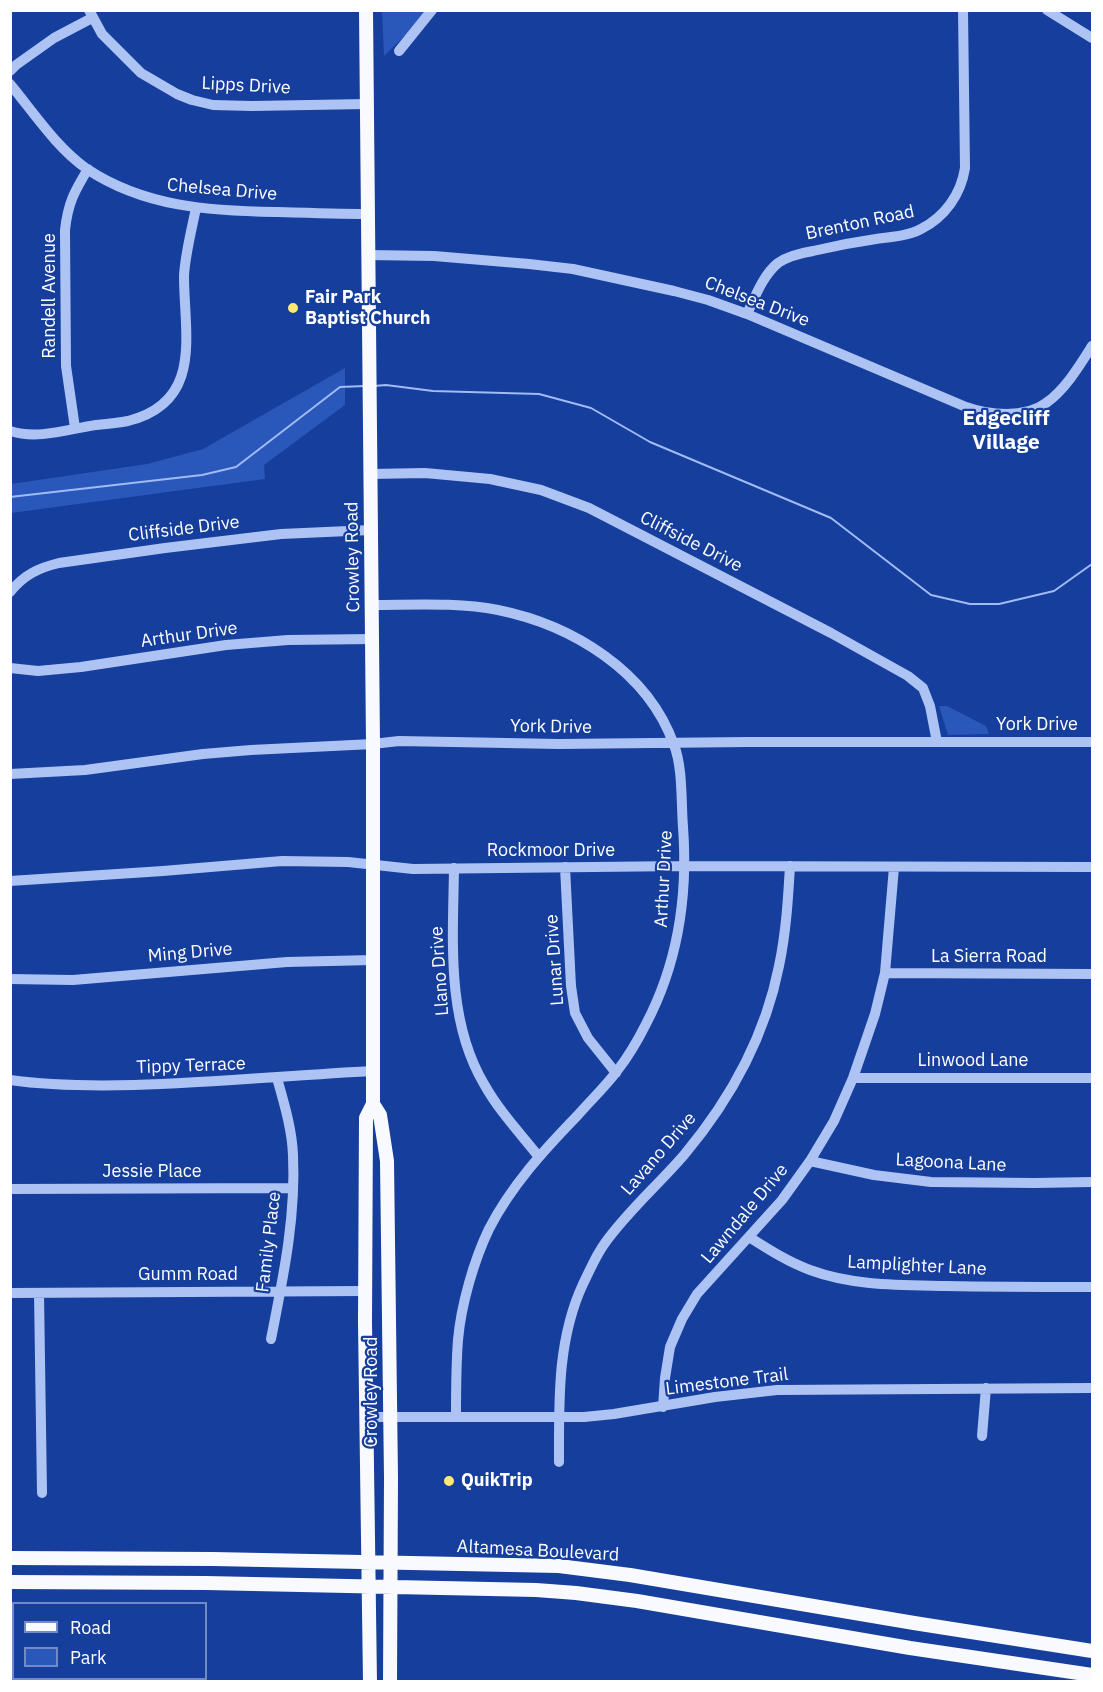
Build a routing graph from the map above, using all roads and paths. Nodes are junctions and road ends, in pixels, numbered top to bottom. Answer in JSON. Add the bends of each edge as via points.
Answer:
{"nodes":[{"id":1,"x":366,"y":10,"type":"edge"},
{"id":2,"x":432,"y":10,"type":"edge"},
{"id":3,"x":963,"y":10,"type":"edge"},
{"id":4,"x":1047,"y":10,"type":"edge"},
{"id":5,"x":90,"y":14,"type":"edge"},
{"id":6,"x":1092,"y":38,"type":"edge"},
{"id":7,"x":399,"y":51,"type":"dead end"},
{"id":8,"x":10,"y":71,"type":"edge"},
{"id":9,"x":10,"y":84,"type":"edge"},
{"id":10,"x":367,"y":104,"type":"junction"},
{"id":11,"x":88,"y":169,"type":"junction"},
{"id":12,"x":196,"y":208,"type":"junction"},
{"id":13,"x":368,"y":214,"type":"junction"},
{"id":14,"x":368,"y":255,"type":"junction"},
{"id":15,"x":747,"y":314,"type":"junction"},
{"id":16,"x":1092,"y":346,"type":"edge"},
{"id":17,"x":75,"y":428,"type":"junction"},
{"id":18,"x":10,"y":431,"type":"edge"},
{"id":19,"x":370,"y":474,"type":"junction"},
{"id":20,"x":371,"y":530,"type":"junction"},
{"id":21,"x":10,"y":592,"type":"edge"},
{"id":22,"x":372,"y":605,"type":"junction"},
{"id":23,"x":372,"y":639,"type":"junction"},
{"id":24,"x":10,"y":668,"type":"edge"},
{"id":25,"x":937,"y":742,"type":"junction"},
{"id":26,"x":1092,"y":742,"type":"edge"},
{"id":27,"x":373,"y":744,"type":"junction"},
{"id":28,"x":674,"y":744,"type":"junction"},
{"id":29,"x":10,"y":774,"type":"edge"},
{"id":30,"x":373,"y":866,"type":"junction"},
{"id":31,"x":565,"y":867,"type":"junction"},
{"id":32,"x":684,"y":867,"type":"junction"},
{"id":33,"x":790,"y":867,"type":"junction"},
{"id":34,"x":894,"y":867,"type":"junction"},
{"id":35,"x":1092,"y":867,"type":"edge"},
{"id":36,"x":454,"y":868,"type":"junction"},
{"id":37,"x":10,"y":881,"type":"edge"},
{"id":38,"x":373,"y":960,"type":"junction"},
{"id":39,"x":885,"y":973,"type":"junction"},
{"id":40,"x":1092,"y":974,"type":"edge"},
{"id":41,"x":10,"y":979,"type":"edge"},
{"id":42,"x":373,"y":1071,"type":"junction"},
{"id":43,"x":616,"y":1073,"type":"junction"},
{"id":44,"x":277,"y":1078,"type":"junction"},
{"id":45,"x":853,"y":1078,"type":"junction"},
{"id":46,"x":1092,"y":1078,"type":"edge"},
{"id":47,"x":10,"y":1080,"type":"edge"},
{"id":48,"x":373,"y":1104,"type":"junction"},
{"id":49,"x":539,"y":1157,"type":"junction"},
{"id":50,"x":810,"y":1161,"type":"junction"},
{"id":51,"x":1092,"y":1182,"type":"edge"},
{"id":52,"x":293,"y":1188,"type":"junction"},
{"id":53,"x":10,"y":1189,"type":"edge"},
{"id":54,"x":749,"y":1237,"type":"junction"},
{"id":55,"x":1092,"y":1287,"type":"edge"},
{"id":56,"x":280,"y":1291,"type":"junction"},
{"id":57,"x":365,"y":1291,"type":"junction"},
{"id":58,"x":10,"y":1293,"type":"edge"},
{"id":59,"x":39,"y":1293,"type":"junction"},
{"id":60,"x":271,"y":1339,"type":"dead end"},
{"id":61,"x":986,"y":1388,"type":"junction"},
{"id":62,"x":1092,"y":1388,"type":"edge"},
{"id":63,"x":663,"y":1407,"type":"junction"},
{"id":64,"x":367,"y":1417,"type":"junction"},
{"id":65,"x":390,"y":1417,"type":"junction"},
{"id":66,"x":456,"y":1417,"type":"junction"},
{"id":67,"x":559,"y":1418,"type":"junction"},
{"id":68,"x":982,"y":1436,"type":"dead end"},
{"id":69,"x":559,"y":1462,"type":"dead end"},
{"id":70,"x":42,"y":1493,"type":"dead end"},
{"id":71,"x":10,"y":1558,"type":"edge"},
{"id":72,"x":194,"y":1559,"type":"junction"},
{"id":73,"x":368,"y":1563,"type":"junction"},
{"id":74,"x":390,"y":1563,"type":"junction"},
{"id":75,"x":585,"y":1569,"type":"junction"},
{"id":76,"x":10,"y":1582,"type":"edge"},
{"id":77,"x":186,"y":1583,"type":"junction"},
{"id":78,"x":369,"y":1586,"type":"junction"},
{"id":79,"x":390,"y":1587,"type":"junction"},
{"id":80,"x":581,"y":1593,"type":"junction"},
{"id":81,"x":914,"y":1623,"type":"junction"},
{"id":82,"x":910,"y":1648,"type":"junction"},
{"id":83,"x":1092,"y":1651,"type":"edge"},
{"id":84,"x":1092,"y":1675,"type":"edge"},
{"id":85,"x":370,"y":1682,"type":"edge"},
{"id":86,"x":390,"y":1682,"type":"edge"}],
"edges":[{"from":1,"to":10,"type":"main road","name":"Crowley Road"},
{"from":2,"to":7,"type":"street"},
{"from":3,"to":15,"type":"street","name":"Brenton Road","via":[[965,168],[963,182],[948,207],[920,230],[835,245],[786,259],[766,277]]},
{"from":4,"to":6,"type":"street"},
{"from":5,"to":8,"type":"street"},
{"from":5,"to":10,"type":"street","name":"Lipps Drive","via":[[102,34],[141,73],[192,100],[252,106]]},
{"from":9,"to":11,"type":"street","name":"Chelsea Drive","via":[[56,141]]},
{"from":10,"to":13,"type":"main road","name":"Crowley Road"},
{"from":11,"to":12,"type":"street","name":"Chelsea Drive","via":[[134,193]]},
{"from":11,"to":17,"type":"street","name":"Randell Avenue","via":[[74,191],[65,230],[66,366]]},
{"from":12,"to":13,"type":"street","name":"Chelsea Drive"},
{"from":12,"to":17,"type":"street","via":[[184,273],[188,336],[185,365],[173,394],[159,407],[128,421]]},
{"from":13,"to":14,"type":"main road","name":"Crowley Road"},
{"from":14,"to":15,"type":"street","name":"Chelsea Drive","via":[[434,256],[573,269],[685,294]]},
{"from":14,"to":19,"type":"main road","name":"Crowley Road"},
{"from":15,"to":16,"type":"street","name":"Chelsea Drive","via":[[989,414],[1010,414],[1043,406]]},
{"from":17,"to":18,"type":"street","via":[[40,435]]},
{"from":19,"to":20,"type":"main road","name":"Crowley Road"},
{"from":19,"to":25,"type":"street","name":"Cliffside Drive","via":[[425,473],[490,479],[541,490],[589,508],[908,676],[923,688]]},
{"from":20,"to":21,"type":"street","name":"Cliffside Drive","via":[[270,536],[59,563],[29,574]]},
{"from":20,"to":22,"type":"main road","name":"Crowley Road"},
{"from":22,"to":23,"type":"main road","name":"Crowley Road"},
{"from":22,"to":28,"type":"street","name":"Arthur Drive","via":[[474,607],[514,614],[560,630],[603,655],[632,679],[663,720]]},
{"from":23,"to":24,"type":"street","name":"Arthur Drive","via":[[288,639],[38,671]]},
{"from":23,"to":27,"type":"main road","name":"Crowley Road"},
{"from":25,"to":26,"type":"street","name":"York Drive"},
{"from":25,"to":28,"type":"street","name":"York Drive"},
{"from":27,"to":28,"type":"street","name":"York Drive"},
{"from":27,"to":29,"type":"street","name":"York Drive","via":[[203,754],[85,770]]},
{"from":27,"to":30,"type":"main road","name":"Crowley Road"},
{"from":28,"to":32,"type":"street","name":"Arthur Drive"},
{"from":30,"to":36,"type":"street","name":"Rockmoor Drive"},
{"from":30,"to":37,"type":"street","name":"Rockmoor Drive","via":[[282,861]]},
{"from":30,"to":38,"type":"main road","name":"Crowley Road"},
{"from":31,"to":32,"type":"street","name":"Rockmoor Drive"},
{"from":31,"to":36,"type":"street","name":"Rockmoor Drive"},
{"from":31,"to":43,"type":"street","name":"Lunar Drive","via":[[570,986],[575,1013],[588,1038]]},
{"from":32,"to":33,"type":"street","name":"Rockmoor Drive"},
{"from":32,"to":43,"type":"street","name":"Arthur Drive","via":[[681,923],[672,964],[647,1023]]},
{"from":33,"to":34,"type":"street","name":"Rockmoor Drive"},
{"from":33,"to":67,"type":"street","name":"Lavano Drive","via":[[780,966],[751,1054],[706,1128],[603,1246],[568,1324]]},
{"from":34,"to":35,"type":"street","name":"Rockmoor Drive"},
{"from":34,"to":39,"type":"street","name":"Lawndale Drive"},
{"from":36,"to":49,"type":"street","name":"Llano Drive","via":[[455,984],[461,1025],[483,1082]]},
{"from":38,"to":41,"type":"street","name":"Ming Drive","via":[[287,962],[74,980]]},
{"from":38,"to":42,"type":"main road","name":"Crowley Road"},
{"from":39,"to":40,"type":"street","name":"La Sierra Road"},
{"from":39,"to":45,"type":"street","name":"Lawndale Drive"},
{"from":42,"to":44,"type":"street","name":"Tippy Terrace"},
{"from":42,"to":48,"type":"main road","name":"Crowley Road"},
{"from":43,"to":49,"type":"street","name":"Arthur Drive"},
{"from":44,"to":47,"type":"street","name":"Tippy Terrace","via":[[103,1086]]},
{"from":44,"to":52,"type":"street","name":"Family Place","via":[[293,1153]]},
{"from":45,"to":46,"type":"street","name":"Linwood Lane"},
{"from":45,"to":50,"type":"street","name":"Lawndale Drive"},
{"from":48,"to":57,"type":"main road","name":"Crowley Road","via":[[366,1118]]},
{"from":48,"to":65,"type":"main road","name":"Crowley Road","via":[[381,1115],[387,1161]]},
{"from":49,"to":66,"type":"street","name":"Arthur Drive","via":[[490,1228],[469,1284],[458,1339]]},
{"from":50,"to":51,"type":"street","name":"Lagoona Lane","via":[[930,1182]]},
{"from":50,"to":54,"type":"street","name":"Lawndale Drive"},
{"from":52,"to":53,"type":"street","name":"Jessie Place"},
{"from":52,"to":56,"type":"street","name":"Family Place"},
{"from":54,"to":55,"type":"street","name":"Lamplighter Lane","via":[[807,1269],[865,1282]]},
{"from":54,"to":63,"type":"street","name":"Lawndale Drive","via":[[697,1294],[682,1319],[670,1347]]},
{"from":56,"to":57,"type":"street","name":"Gumm Road"},
{"from":56,"to":59,"type":"street","name":"Gumm Road"},
{"from":56,"to":60,"type":"street","name":"Family Place"},
{"from":57,"to":64,"type":"main road","name":"Crowley Road"},
{"from":58,"to":59,"type":"street","name":"Gumm Road"},
{"from":59,"to":70,"type":"street"},
{"from":61,"to":62,"type":"street","name":"Limestone Trail"},
{"from":61,"to":63,"type":"street","name":"Limestone Trail","via":[[777,1390]]},
{"from":61,"to":68,"type":"street"},
{"from":63,"to":67,"type":"street","name":"Limestone Trail"},
{"from":64,"to":65,"type":"street","name":"Limestone Trail"},
{"from":64,"to":73,"type":"main road","name":"Crowley Road"},
{"from":65,"to":66,"type":"street","name":"Limestone Trail"},
{"from":65,"to":74,"type":"main road","name":"Crowley Road"},
{"from":66,"to":67,"type":"street","name":"Limestone Trail"},
{"from":67,"to":69,"type":"street","name":"Lavano Drive"},
{"from":71,"to":72,"type":"main road","name":"Altamesa Boulevard"},
{"from":72,"to":73,"type":"main road","name":"Altamesa Boulevard"},
{"from":72,"to":77,"type":"main road"},
{"from":73,"to":74,"type":"main road","name":"Altamesa Boulevard"},
{"from":73,"to":78,"type":"main road","name":"Crowley Road"},
{"from":74,"to":75,"type":"main road","name":"Altamesa Boulevard"},
{"from":74,"to":79,"type":"main road","name":"Crowley Road"},
{"from":75,"to":80,"type":"main road"},
{"from":75,"to":81,"type":"main road","name":"Altamesa Boulevard"},
{"from":76,"to":77,"type":"main road"},
{"from":77,"to":78,"type":"main road"},
{"from":78,"to":79,"type":"main road"},
{"from":78,"to":85,"type":"main road","name":"Crowley Road"},
{"from":79,"to":80,"type":"main road"},
{"from":79,"to":86,"type":"main road","name":"Crowley Road"},
{"from":80,"to":82,"type":"main road"},
{"from":81,"to":82,"type":"main road"},
{"from":81,"to":83,"type":"main road","name":"Altamesa Boulevard"},
{"from":82,"to":84,"type":"main road"}]}
